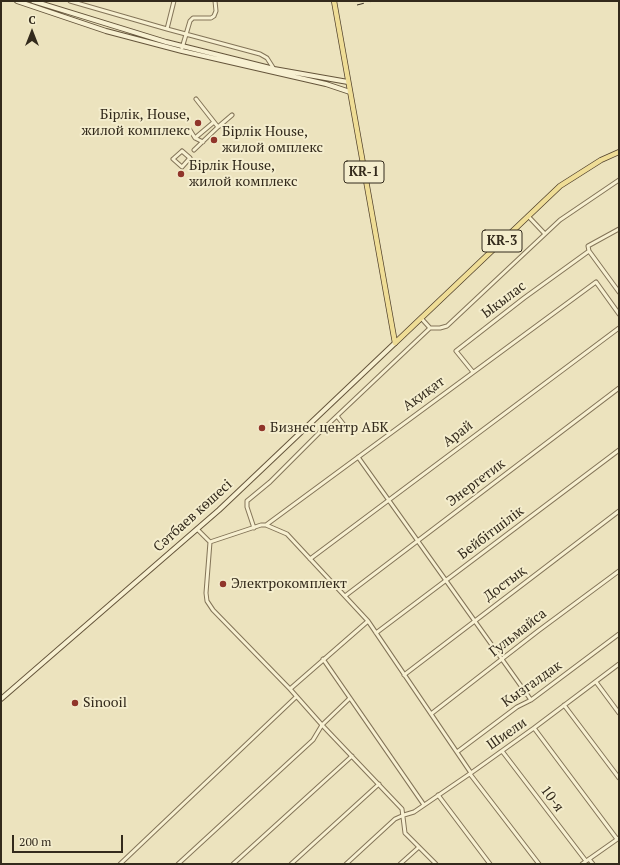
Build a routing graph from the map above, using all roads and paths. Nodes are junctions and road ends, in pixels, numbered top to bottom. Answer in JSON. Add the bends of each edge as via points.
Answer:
{"nodes":[{"id":1,"x":16,"y":1,"type":"edge"},
{"id":2,"x":33,"y":1,"type":"edge"},
{"id":3,"x":70,"y":1,"type":"edge"},
{"id":4,"x":174,"y":1,"type":"edge"},
{"id":5,"x":215,"y":1,"type":"edge"},
{"id":6,"x":334,"y":1,"type":"edge"},
{"id":7,"x":167,"y":29,"type":"junction"},
{"id":8,"x":186,"y":34,"type":"junction"},
{"id":9,"x":182,"y":49,"type":"junction"},
{"id":10,"x":274,"y":69,"type":"junction"},
{"id":11,"x":277,"y":74,"type":"junction"},
{"id":12,"x":348,"y":82,"type":"junction"},
{"id":13,"x":350,"y":92,"type":"junction"},
{"id":14,"x":196,"y":99,"type":"dead end"},
{"id":15,"x":232,"y":115,"type":"dead end"},
{"id":16,"x":214,"y":122,"type":"junction"},
{"id":17,"x":218,"y":127,"type":"junction"},
{"id":18,"x":190,"y":130,"type":"dead end"},
{"id":19,"x":195,"y":138,"type":"junction"},
{"id":20,"x":203,"y":142,"type":"junction"},
{"id":21,"x":194,"y":150,"type":"dead end"},
{"id":22,"x":619,"y":152,"type":"edge"},
{"id":23,"x":173,"y":159,"type":"joint"},
{"id":24,"x":619,"y":180,"type":"edge"},
{"id":25,"x":528,"y":216,"type":"junction"},
{"id":26,"x":619,"y":229,"type":"edge"},
{"id":27,"x":545,"y":234,"type":"junction"},
{"id":28,"x":589,"y":251,"type":"junction"},
{"id":29,"x":619,"y":292,"type":"edge"},
{"id":30,"x":619,"y":314,"type":"edge"},
{"id":31,"x":421,"y":318,"type":"junction"},
{"id":32,"x":430,"y":328,"type":"junction"},
{"id":33,"x":619,"y":328,"type":"edge"},
{"id":34,"x":394,"y":343,"type":"junction"},
{"id":35,"x":473,"y":372,"type":"junction"},
{"id":36,"x":619,"y":388,"type":"edge"},
{"id":37,"x":338,"y":416,"type":"junction"},
{"id":38,"x":344,"y":425,"type":"dead end"},
{"id":39,"x":619,"y":450,"type":"edge"},
{"id":40,"x":358,"y":457,"type":"junction"},
{"id":41,"x":388,"y":500,"type":"junction"},
{"id":42,"x":619,"y":511,"type":"edge"},
{"id":43,"x":266,"y":525,"type":"junction"},
{"id":44,"x":254,"y":528,"type":"junction"},
{"id":45,"x":197,"y":529,"type":"junction"},
{"id":46,"x":418,"y":541,"type":"junction"},
{"id":47,"x":210,"y":542,"type":"junction"},
{"id":48,"x":310,"y":559,"type":"junction"},
{"id":49,"x":619,"y":571,"type":"edge"},
{"id":50,"x":445,"y":580,"type":"junction"},
{"id":51,"x":346,"y":596,"type":"junction"},
{"id":52,"x":474,"y":620,"type":"junction"},
{"id":53,"x":368,"y":621,"type":"junction"},
{"id":54,"x":376,"y":633,"type":"junction"},
{"id":55,"x":619,"y":634,"type":"edge"},
{"id":56,"x":323,"y":659,"type":"junction"},
{"id":57,"x":502,"y":660,"type":"junction"},
{"id":58,"x":619,"y":664,"type":"edge"},
{"id":59,"x":404,"y":675,"type":"junction"},
{"id":60,"x":596,"y":682,"type":"junction"},
{"id":61,"x":290,"y":689,"type":"junction"},
{"id":62,"x":296,"y":697,"type":"junction"},
{"id":63,"x":350,"y":698,"type":"junction"},
{"id":64,"x":1,"y":700,"type":"edge"},
{"id":65,"x":531,"y":700,"type":"junction"},
{"id":66,"x":564,"y":705,"type":"junction"},
{"id":67,"x":619,"y":712,"type":"edge"},
{"id":68,"x":431,"y":714,"type":"junction"},
{"id":69,"x":322,"y":725,"type":"junction"},
{"id":70,"x":534,"y":728,"type":"junction"},
{"id":71,"x":502,"y":750,"type":"junction"},
{"id":72,"x":456,"y":752,"type":"junction"},
{"id":73,"x":352,"y":756,"type":"junction"},
{"id":74,"x":470,"y":773,"type":"junction"},
{"id":75,"x":619,"y":778,"type":"edge"},
{"id":76,"x":379,"y":784,"type":"junction"},
{"id":77,"x":438,"y":795,"type":"junction"},
{"id":78,"x":424,"y":805,"type":"junction"},
{"id":79,"x":404,"y":815,"type":"junction"},
{"id":80,"x":618,"y":839,"type":"edge"},
{"id":81,"x":419,"y":847,"type":"junction"},
{"id":82,"x":587,"y":860,"type":"junction"},
{"id":83,"x":120,"y":864,"type":"edge"},
{"id":84,"x":178,"y":864,"type":"edge"},
{"id":85,"x":233,"y":864,"type":"edge"},
{"id":86,"x":291,"y":864,"type":"edge"},
{"id":87,"x":346,"y":864,"type":"edge"},
{"id":88,"x":400,"y":864,"type":"edge"},
{"id":89,"x":436,"y":864,"type":"edge"},
{"id":90,"x":490,"y":864,"type":"edge"},
{"id":91,"x":539,"y":864,"type":"edge"},
{"id":92,"x":582,"y":864,"type":"edge"},
{"id":93,"x":593,"y":864,"type":"edge"}],
"edges":[{"from":1,"to":9,"type":"main road","via":[[102,29]]},
{"from":2,"to":9,"type":"main road"},
{"from":3,"to":7,"type":"street"},
{"from":4,"to":7,"type":"street"},
{"from":5,"to":8,"type":"street","via":[[214,16],[192,18]]},
{"from":6,"to":12,"type":"main road","number":"KR-1"},
{"from":7,"to":8,"type":"street"},
{"from":8,"to":9,"type":"street"},
{"from":8,"to":10,"type":"street","via":[[260,54],[267,58]]},
{"from":9,"to":10,"type":"main road"},
{"from":9,"to":11,"type":"main road"},
{"from":10,"to":11,"type":"street"},
{"from":10,"to":12,"type":"main road"},
{"from":11,"to":13,"type":"main road","via":[[326,84]]},
{"from":12,"to":13,"type":"main road","number":"KR-1"},
{"from":13,"to":34,"type":"main road","number":"KR-1"},
{"from":14,"to":16,"type":"street"},
{"from":15,"to":17,"type":"street"},
{"from":16,"to":17,"type":"street"},
{"from":16,"to":19,"type":"street"},
{"from":17,"to":20,"type":"street"},
{"from":18,"to":19,"type":"street"},
{"from":19,"to":20,"type":"street"},
{"from":20,"to":21,"type":"street"},
{"from":22,"to":25,"type":"main road","number":"KR-3","via":[[601,160],[560,186]]},
{"from":23,"to":23,"type":"street","via":[[182,167],[190,158],[182,151]]},
{"from":24,"to":27,"type":"street","via":[[560,220]]},
{"from":25,"to":27,"type":"street"},
{"from":25,"to":31,"type":"main road","number":"KR-3"},
{"from":26,"to":28,"type":"street","via":[[588,246]]},
{"from":27,"to":32,"type":"street","via":[[447,326]]},
{"from":28,"to":29,"type":"street"},
{"from":28,"to":35,"type":"street","name":"Ыкылас","via":[[456,350]]},
{"from":30,"to":35,"type":"street","name":"Ақиқат","via":[[596,282]]},
{"from":31,"to":32,"type":"street"},
{"from":31,"to":34,"type":"main road","number":"KR-3"},
{"from":32,"to":37,"type":"street"},
{"from":33,"to":41,"type":"street","name":"Арай"},
{"from":34,"to":45,"type":"main road","name":"Сәтбаев көшесі","number":"KR-3"},
{"from":35,"to":40,"type":"street","name":"Ақиқат"},
{"from":36,"to":46,"type":"street","name":"Энергетик"},
{"from":37,"to":38,"type":"street"},
{"from":37,"to":44,"type":"street","via":[[247,502]]},
{"from":39,"to":50,"type":"street","name":"Бейбітшілік"},
{"from":40,"to":41,"type":"street"},
{"from":40,"to":43,"type":"street","name":"Ақиқат"},
{"from":41,"to":46,"type":"street"},
{"from":41,"to":48,"type":"street","name":"Арай"},
{"from":42,"to":52,"type":"street","name":"Достық"},
{"from":43,"to":44,"type":"street"},
{"from":43,"to":48,"type":"street","via":[[287,534]]},
{"from":44,"to":47,"type":"street"},
{"from":45,"to":47,"type":"street"},
{"from":45,"to":64,"type":"main road","name":"Сәтбаев көшесі","number":"KR-3"},
{"from":46,"to":50,"type":"street"},
{"from":46,"to":51,"type":"street","name":"Энергетик"},
{"from":47,"to":61,"type":"street","via":[[207,601]]},
{"from":48,"to":51,"type":"street"},
{"from":49,"to":57,"type":"street","name":"Гульмайса"},
{"from":50,"to":52,"type":"street"},
{"from":50,"to":54,"type":"street","name":"Бейбітшілік"},
{"from":51,"to":53,"type":"street"},
{"from":52,"to":57,"type":"street"},
{"from":52,"to":59,"type":"street","name":"Достық"},
{"from":53,"to":54,"type":"street"},
{"from":53,"to":56,"type":"street"},
{"from":54,"to":59,"type":"street"},
{"from":55,"to":65,"type":"street","name":"Кызгалдак"},
{"from":56,"to":61,"type":"street"},
{"from":56,"to":63,"type":"street"},
{"from":57,"to":65,"type":"street"},
{"from":57,"to":68,"type":"street","name":"Гульмайса"},
{"from":58,"to":60,"type":"street","name":"Шиели"},
{"from":59,"to":68,"type":"street"},
{"from":60,"to":66,"type":"street","name":"Шиели"},
{"from":60,"to":67,"type":"street"},
{"from":61,"to":62,"type":"street"},
{"from":62,"to":69,"type":"street"},
{"from":62,"to":83,"type":"street"},
{"from":63,"to":69,"type":"street"},
{"from":63,"to":78,"type":"street"},
{"from":65,"to":72,"type":"street","name":"Кызгалдак","via":[[517,707]]},
{"from":66,"to":70,"type":"street","name":"Шиели"},
{"from":66,"to":75,"type":"street"},
{"from":68,"to":72,"type":"street"},
{"from":69,"to":73,"type":"street"},
{"from":69,"to":84,"type":"street","via":[[313,740]]},
{"from":70,"to":71,"type":"street","name":"Шиели"},
{"from":70,"to":80,"type":"street"},
{"from":71,"to":74,"type":"street","name":"Шиели"},
{"from":71,"to":82,"type":"street","name":"10-я"},
{"from":72,"to":74,"type":"street"},
{"from":73,"to":76,"type":"street"},
{"from":73,"to":85,"type":"street"},
{"from":74,"to":77,"type":"street","name":"Шиели"},
{"from":74,"to":91,"type":"street"},
{"from":76,"to":79,"type":"street","via":[[402,809]]},
{"from":76,"to":86,"type":"street"},
{"from":77,"to":78,"type":"street","name":"Шиели"},
{"from":77,"to":90,"type":"street"},
{"from":78,"to":79,"type":"street","name":"Шиели"},
{"from":79,"to":81,"type":"street","via":[[405,833]]},
{"from":79,"to":87,"type":"street","name":"Шиели","via":[[395,819]]},
{"from":80,"to":82,"type":"street"},
{"from":81,"to":88,"type":"street"},
{"from":81,"to":89,"type":"street"},
{"from":82,"to":92,"type":"street"},
{"from":82,"to":93,"type":"street","name":"10-я"}]}
